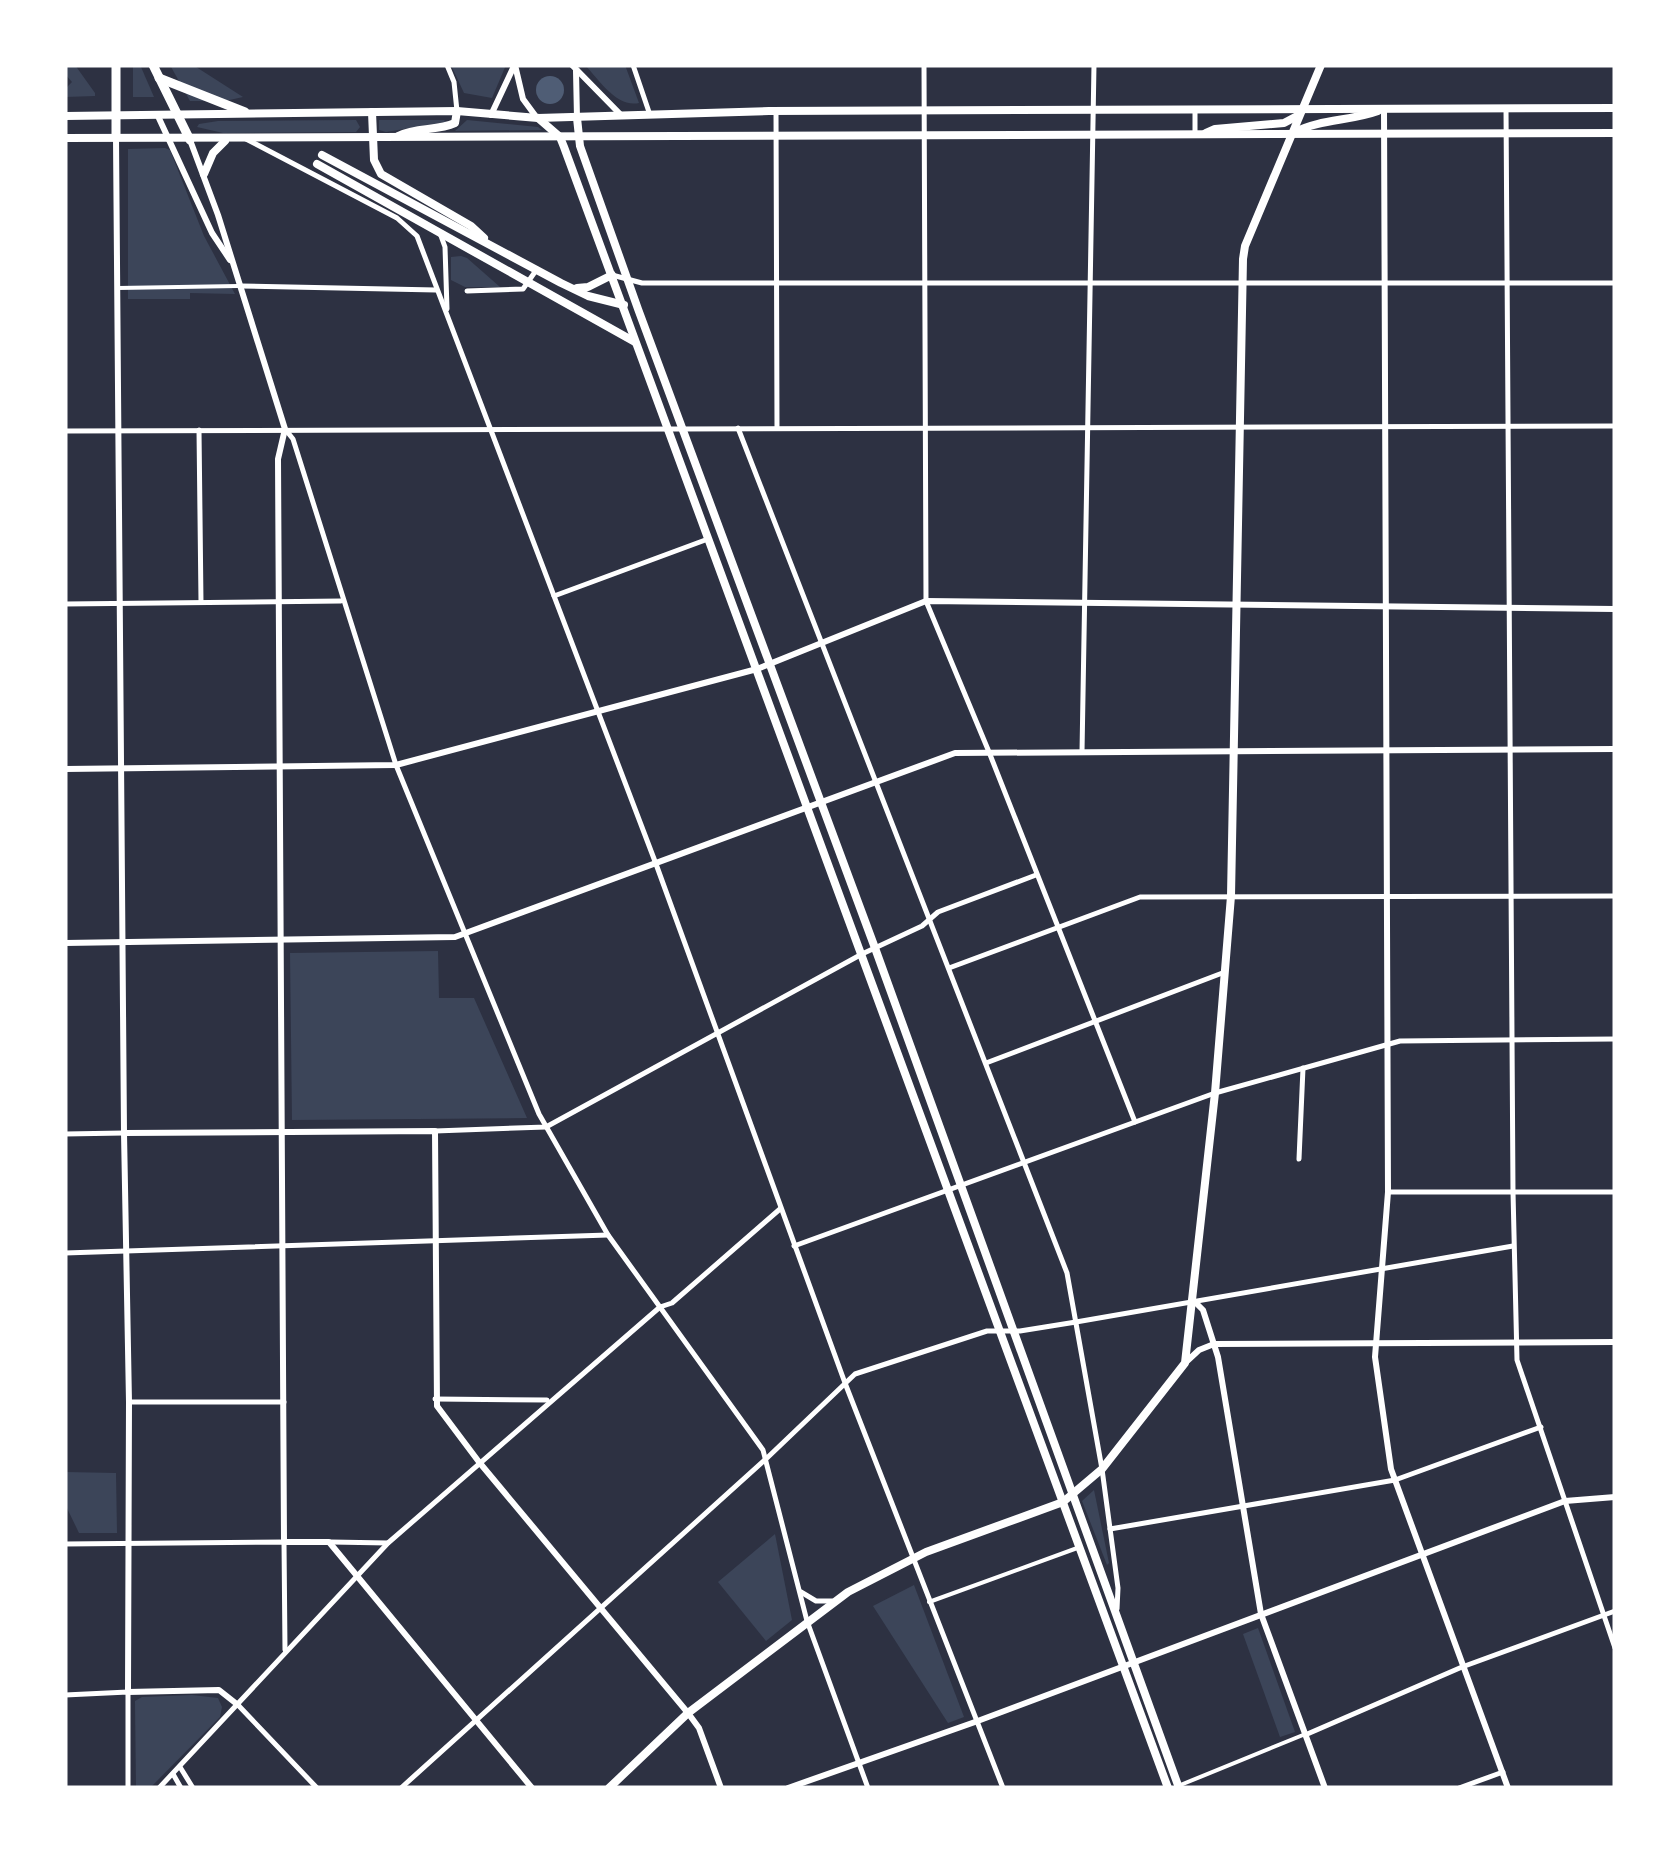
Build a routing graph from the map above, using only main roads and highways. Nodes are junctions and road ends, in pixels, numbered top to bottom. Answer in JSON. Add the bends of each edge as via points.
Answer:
{"nodes":[{"id":1,"x":116,"y":65,"type":"edge"},
{"id":2,"x":153,"y":65,"type":"edge"},
{"id":3,"x":1322,"y":65,"type":"edge"},
{"id":4,"x":160,"y":78,"type":"junction"},
{"id":5,"x":1303,"y":108,"type":"junction"},
{"id":6,"x":1615,"y":108,"type":"edge"},
{"id":7,"x":1384,"y":109,"type":"junction"},
{"id":8,"x":244,"y":112,"type":"junction"},
{"id":9,"x":372,"y":112,"type":"junction"},
{"id":10,"x":457,"y":112,"type":"junction"},
{"id":11,"x":116,"y":114,"type":"junction"},
{"id":12,"x":177,"y":114,"type":"junction"},
{"id":13,"x":65,"y":116,"type":"edge"},
{"id":14,"x":538,"y":118,"type":"junction"},
{"id":15,"x":577,"y":118,"type":"junction"},
{"id":16,"x":1615,"y":133,"type":"edge"},
{"id":17,"x":1198,"y":134,"type":"junction"},
{"id":18,"x":1291,"y":134,"type":"junction"},
{"id":19,"x":578,"y":136,"type":"junction"},
{"id":20,"x":560,"y":137,"type":"junction"},
{"id":21,"x":65,"y":138,"type":"edge"},
{"id":22,"x":116,"y":138,"type":"junction"},
{"id":23,"x":373,"y":138,"type":"junction"},
{"id":24,"x":396,"y":138,"type":"junction"},
{"id":25,"x":190,"y":140,"type":"junction"},
{"id":26,"x":227,"y":140,"type":"junction"},
{"id":27,"x":204,"y":174,"type":"road end"},
{"id":28,"x":490,"y":244,"type":"junction"},
{"id":29,"x":612,"y":276,"type":"junction"},
{"id":30,"x":573,"y":288,"type":"junction"},
{"id":31,"x":622,"y":304,"type":"junction"},
{"id":32,"x":638,"y":309,"type":"junction"},
{"id":33,"x":636,"y":342,"type":"junction"},
{"id":34,"x":1006,"y":1331,"type":"junction"},
{"id":35,"x":1072,"y":1494,"type":"junction"},
{"id":36,"x":1063,"y":1502,"type":"junction"},
{"id":37,"x":1129,"y":1664,"type":"junction"},
{"id":38,"x":609,"y":1788,"type":"edge"},
{"id":39,"x":1175,"y":1788,"type":"edge"}],
"edges":[{"from":1,"to":11,"type":"main road"},
{"from":2,"to":4,"type":"main road"},
{"from":3,"to":5,"type":"main road"},
{"from":4,"to":8,"type":"main road"},
{"from":4,"to":12,"type":"main road"},
{"from":5,"to":7,"type":"main road"},
{"from":5,"to":15,"type":"main road","via":[[776,110]]},
{"from":5,"to":17,"type":"main road","via":[[1284,123]]},
{"from":5,"to":18,"type":"main road"},
{"from":6,"to":7,"type":"main road"},
{"from":7,"to":18,"type":"main road"},
{"from":8,"to":9,"type":"main road"},
{"from":8,"to":12,"type":"main road"},
{"from":9,"to":10,"type":"main road"},
{"from":9,"to":23,"type":"main road"},
{"from":10,"to":14,"type":"main road"},
{"from":10,"to":24,"type":"main road","via":[[448,126]]},
{"from":11,"to":12,"type":"main road"},
{"from":11,"to":13,"type":"main road"},
{"from":11,"to":22,"type":"main road"},
{"from":12,"to":25,"type":"main road"},
{"from":14,"to":15,"type":"main road"},
{"from":14,"to":20,"type":"main road"},
{"from":15,"to":19,"type":"main road"},
{"from":16,"to":18,"type":"main road"},
{"from":17,"to":18,"type":"main road"},
{"from":17,"to":19,"type":"main road"},
{"from":18,"to":35,"type":"main road","via":[[1245,246],[1231,896],[1186,1363],[1102,1469]]},
{"from":19,"to":20,"type":"main road"},
{"from":19,"to":32,"type":"main road"},
{"from":20,"to":24,"type":"main road"},
{"from":20,"to":29,"type":"main road"},
{"from":21,"to":22,"type":"main road"},
{"from":22,"to":25,"type":"main road"},
{"from":23,"to":24,"type":"main road"},
{"from":23,"to":26,"type":"main road"},
{"from":23,"to":28,"type":"main road","via":[[374,160],[386,178],[471,226]]},
{"from":25,"to":26,"type":"main road"},
{"from":26,"to":27,"type":"main road"},
{"from":28,"to":30,"type":"main road"},
{"from":28,"to":33,"type":"main road","via":[[319,160]]},
{"from":29,"to":30,"type":"main road"},
{"from":29,"to":31,"type":"main road"},
{"from":30,"to":31,"type":"main road"},
{"from":31,"to":32,"type":"main road"},
{"from":31,"to":33,"type":"main road"},
{"from":32,"to":34,"type":"main road","via":[[961,1186]]},
{"from":33,"to":34,"type":"main road"},
{"from":34,"to":35,"type":"main road"},
{"from":34,"to":36,"type":"main road"},
{"from":35,"to":36,"type":"main road"},
{"from":35,"to":37,"type":"main road"},
{"from":36,"to":37,"type":"main road"},
{"from":36,"to":38,"type":"main road","via":[[912,1558],[835,1601],[688,1713]]},
{"from":37,"to":39,"type":"main road"}]}
